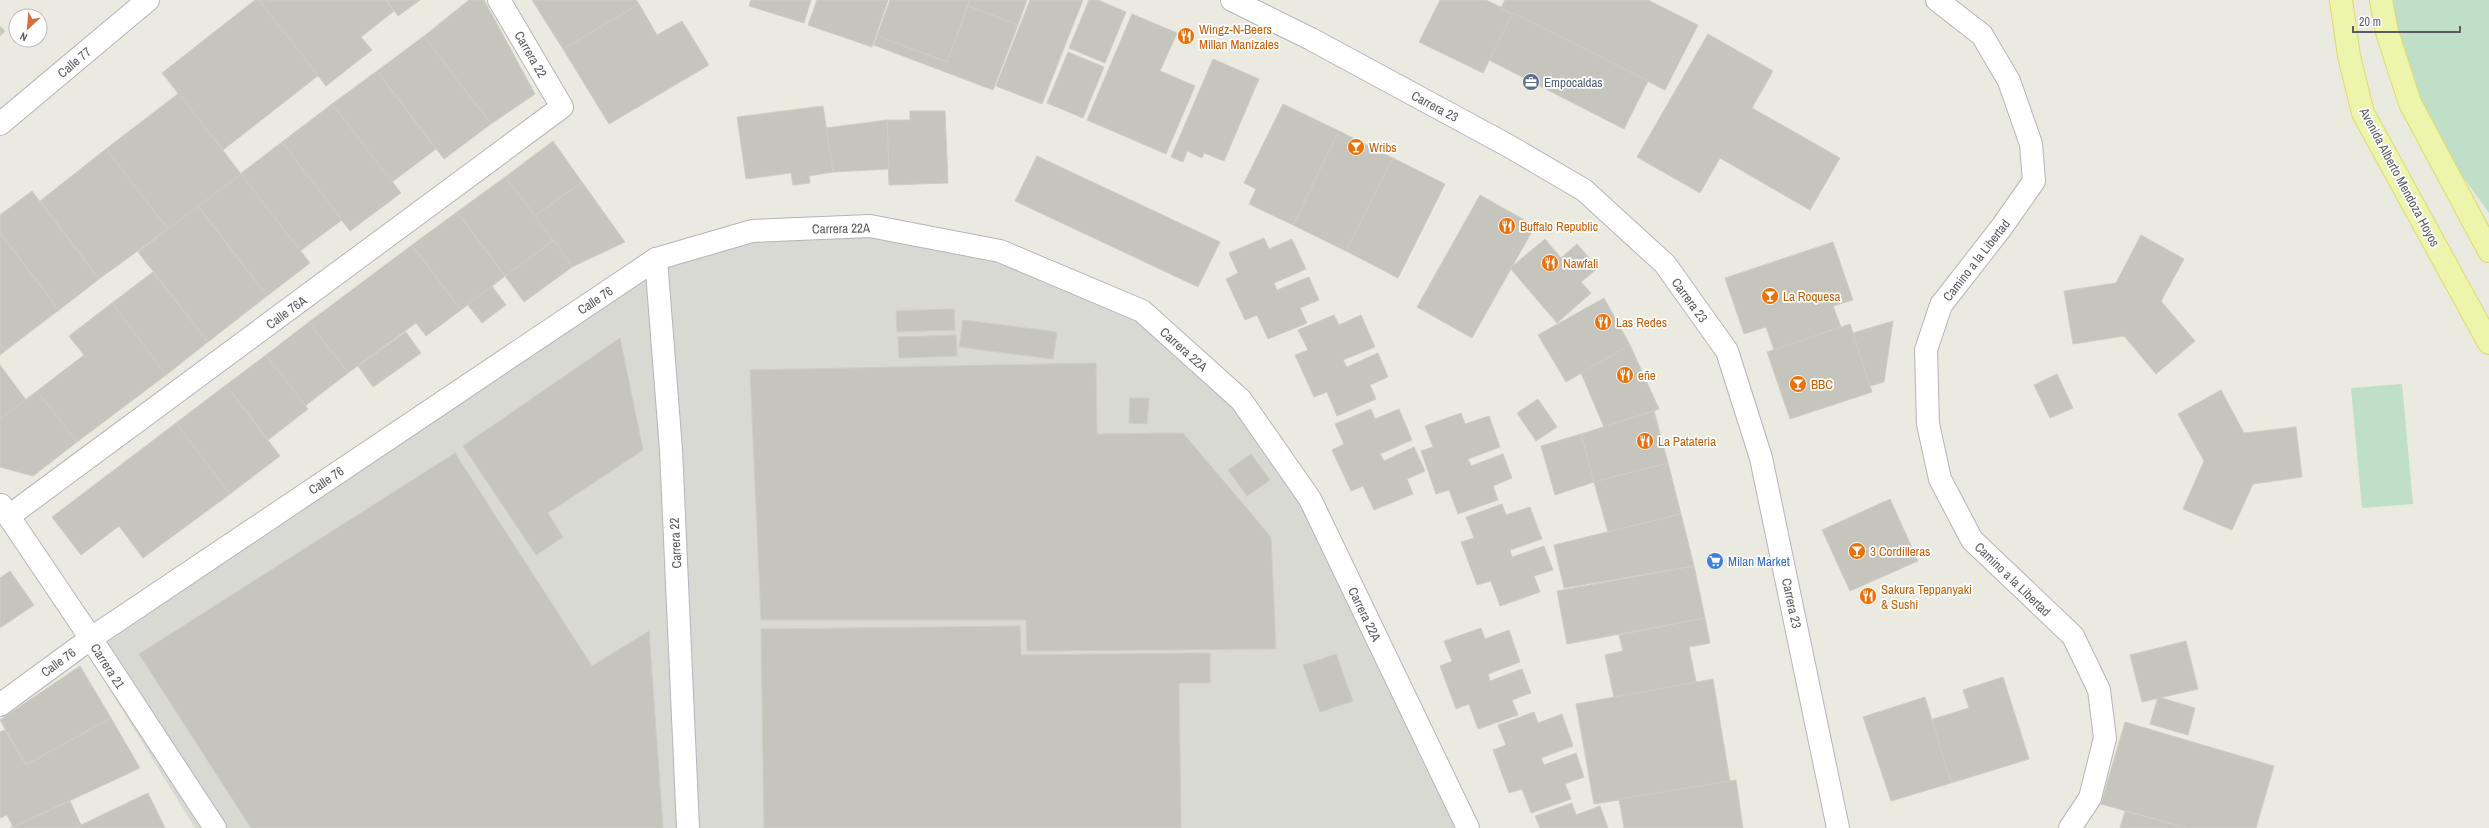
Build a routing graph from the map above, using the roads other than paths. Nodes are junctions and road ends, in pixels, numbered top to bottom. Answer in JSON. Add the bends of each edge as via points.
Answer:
{"nodes":[{"id":1,"x":148,"y":0,"type":"edge"},
{"id":2,"x":499,"y":0,"type":"edge"},
{"id":3,"x":1232,"y":0,"type":"edge"},
{"id":4,"x":1937,"y":0,"type":"edge"},
{"id":5,"x":2341,"y":0,"type":"edge"},
{"id":6,"x":2381,"y":0,"type":"edge"},
{"id":7,"x":562,"y":107,"type":"joint"},
{"id":8,"x":0,"y":124,"type":"edge"},
{"id":9,"x":2489,"y":251,"type":"edge"},
{"id":10,"x":656,"y":259,"type":"junction"},
{"id":11,"x":2489,"y":343,"type":"edge"},
{"id":12,"x":5,"y":510,"type":"edge"},
{"id":13,"x":90,"y":639,"type":"junction"},
{"id":14,"x":0,"y":705,"type":"edge"},
{"id":15,"x":214,"y":828,"type":"edge"},
{"id":16,"x":688,"y":828,"type":"edge"},
{"id":17,"x":1468,"y":828,"type":"edge"},
{"id":18,"x":1838,"y":828,"type":"edge"},
{"id":19,"x":2070,"y":828,"type":"edge"}],
"edges":[{"from":1,"to":8,"type":"street","name":"Calle 77"},
{"from":2,"to":7,"type":"street","name":"Carrera 22"},
{"from":3,"to":18,"type":"street","name":"Carrera 23","via":[[1311,39],[1500,141],[1584,190],[1665,264],[1727,351],[1761,458]]},
{"from":4,"to":19,"type":"street","name":"Camino a la Libertad","via":[[1982,35],[2009,81],[2031,144],[2034,181],[1941,305],[1926,350],[1928,424],[1940,479],[1972,540],[2073,636],[2099,690],[2105,738],[2090,798]]},
{"from":5,"to":11,"type":"main road","name":"Avenida Alberto Mendoza Hoyos","via":[[2349,56],[2363,113]]},
{"from":6,"to":9,"type":"main road","via":[[2387,32],[2410,103]]},
{"from":7,"to":12,"type":"street","name":"Calle 76A"},
{"from":10,"to":13,"type":"street","name":"Calle 76"},
{"from":10,"to":16,"type":"street","name":"Carrera 22","via":[[671,450]]},
{"from":10,"to":17,"type":"street","name":"Carrera 22A","via":[[752,231],[870,226],[1000,251],[1142,311],[1242,400],[1310,499]]},
{"from":12,"to":13,"type":"street","name":"Carrera 21"},
{"from":13,"to":14,"type":"street","name":"Calle 76"},
{"from":13,"to":15,"type":"street","name":"Carrera 21"}]}
